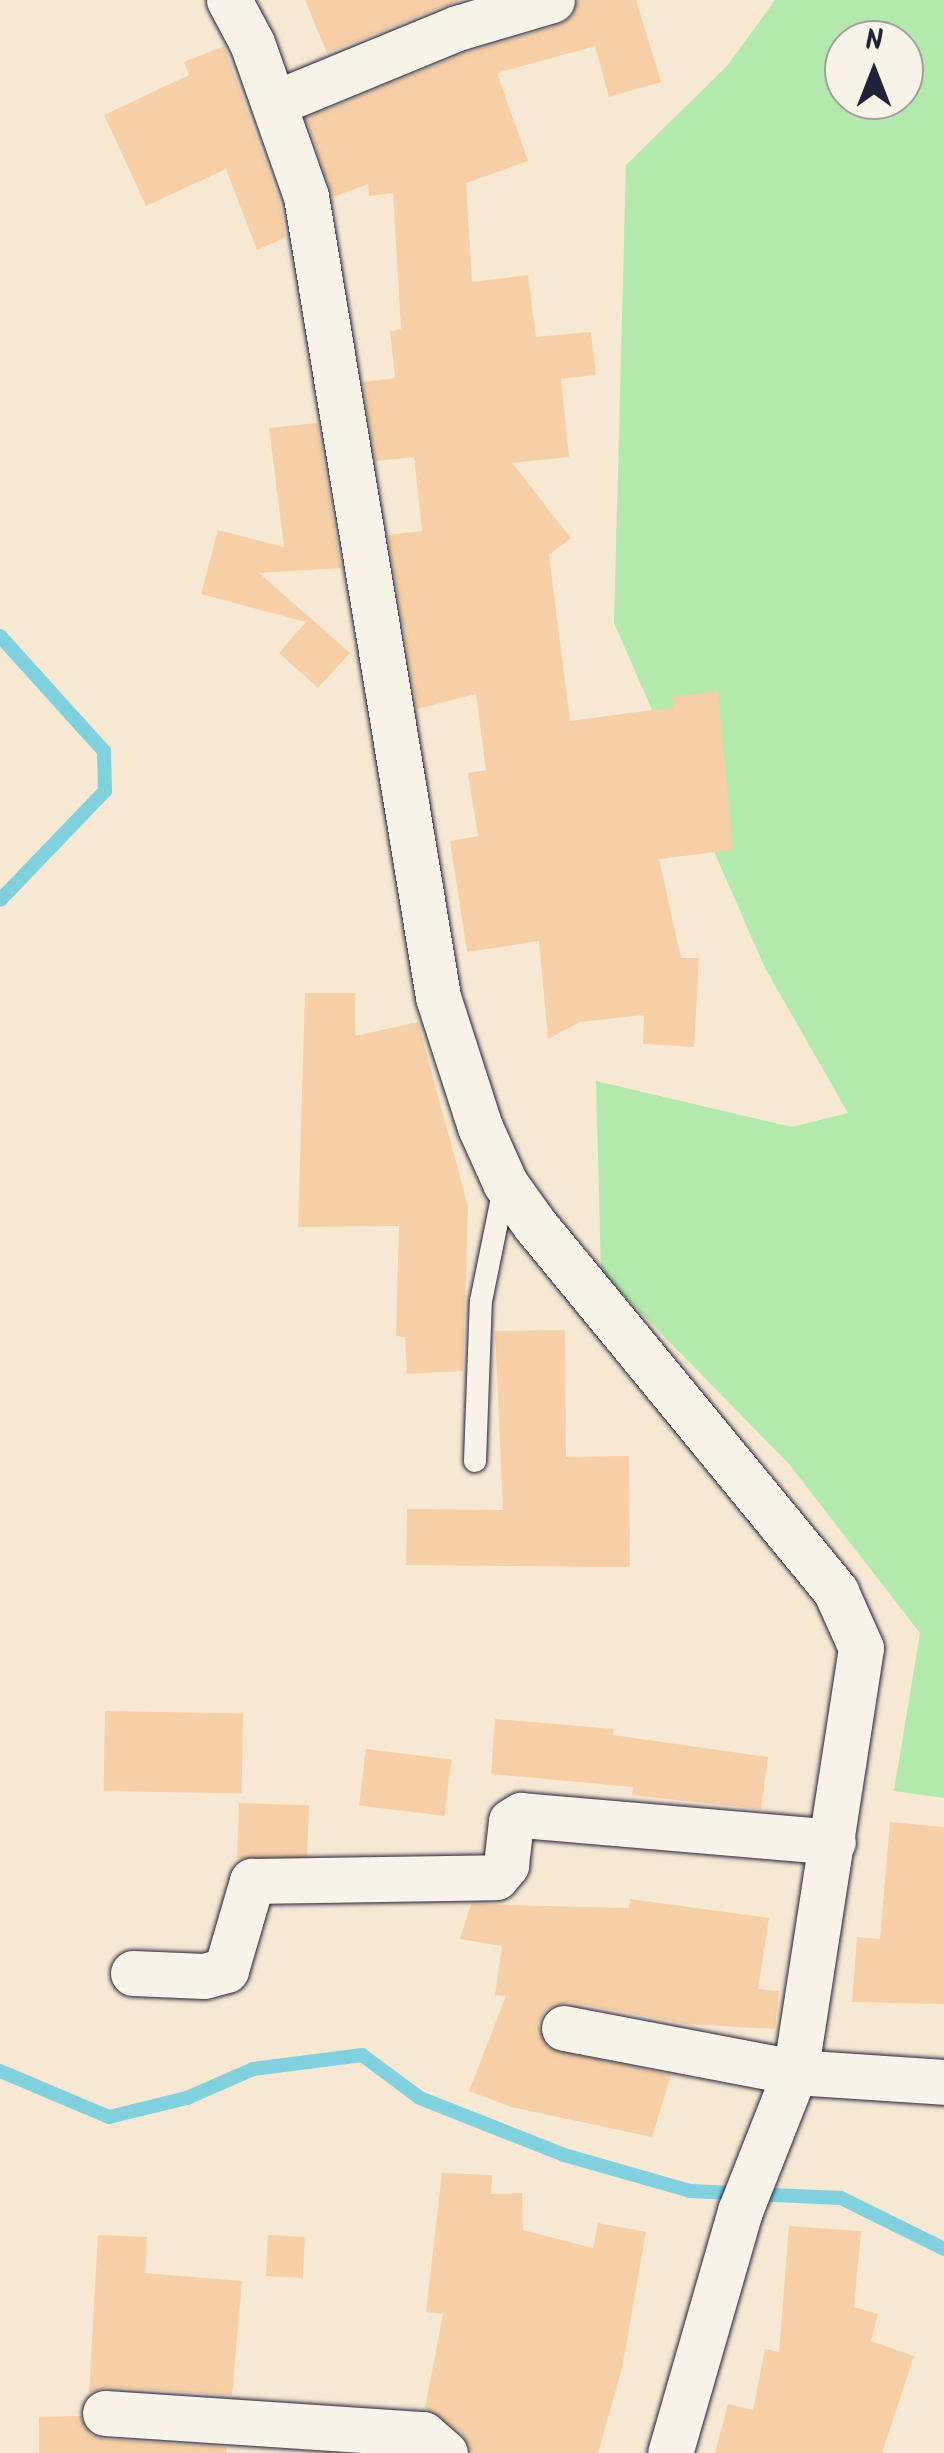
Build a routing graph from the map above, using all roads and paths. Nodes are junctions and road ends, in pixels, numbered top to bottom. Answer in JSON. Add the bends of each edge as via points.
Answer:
{"nodes":[{"id":1,"x":229,"y":0,"type":"edge"},
{"id":2,"x":552,"y":0,"type":"edge"},
{"id":3,"x":276,"y":103,"type":"junction"},
{"id":4,"x":505,"y":1182,"type":"junction"},
{"id":5,"x":475,"y":1461,"type":"dead end"},
{"id":6,"x":833,"y":1842,"type":"junction"},
{"id":7,"x":134,"y":1973,"type":"dead end"},
{"id":8,"x":564,"y":2028,"type":"dead end"},
{"id":9,"x":795,"y":2072,"type":"junction"},
{"id":10,"x":944,"y":2082,"type":"edge"},
{"id":11,"x":104,"y":2413,"type":"dead end"},
{"id":12,"x":446,"y":2453,"type":"edge"},
{"id":13,"x":670,"y":2453,"type":"edge"}],
"edges":[{"from":1,"to":3,"type":"street"},
{"from":2,"to":3,"type":"street","via":[[457,28]]},
{"from":3,"to":4,"type":"street","via":[[306,196],[328,299],[438,997],[453,1057]]},
{"from":4,"to":5,"type":"lane","via":[[480,1301]]},
{"from":4,"to":6,"type":"street","via":[[852,1619],[861,1648],[859,1682]]},
{"from":6,"to":7,"type":"street","via":[[521,1815],[511,1821],[506,1865],[496,1878],[252,1881],[226,1970],[204,1976]]},
{"from":6,"to":9,"type":"street"},
{"from":8,"to":9,"type":"street"},
{"from":9,"to":10,"type":"street"},
{"from":9,"to":13,"type":"street","via":[[740,2211]]},
{"from":11,"to":12,"type":"street","via":[[423,2434]]}]}
